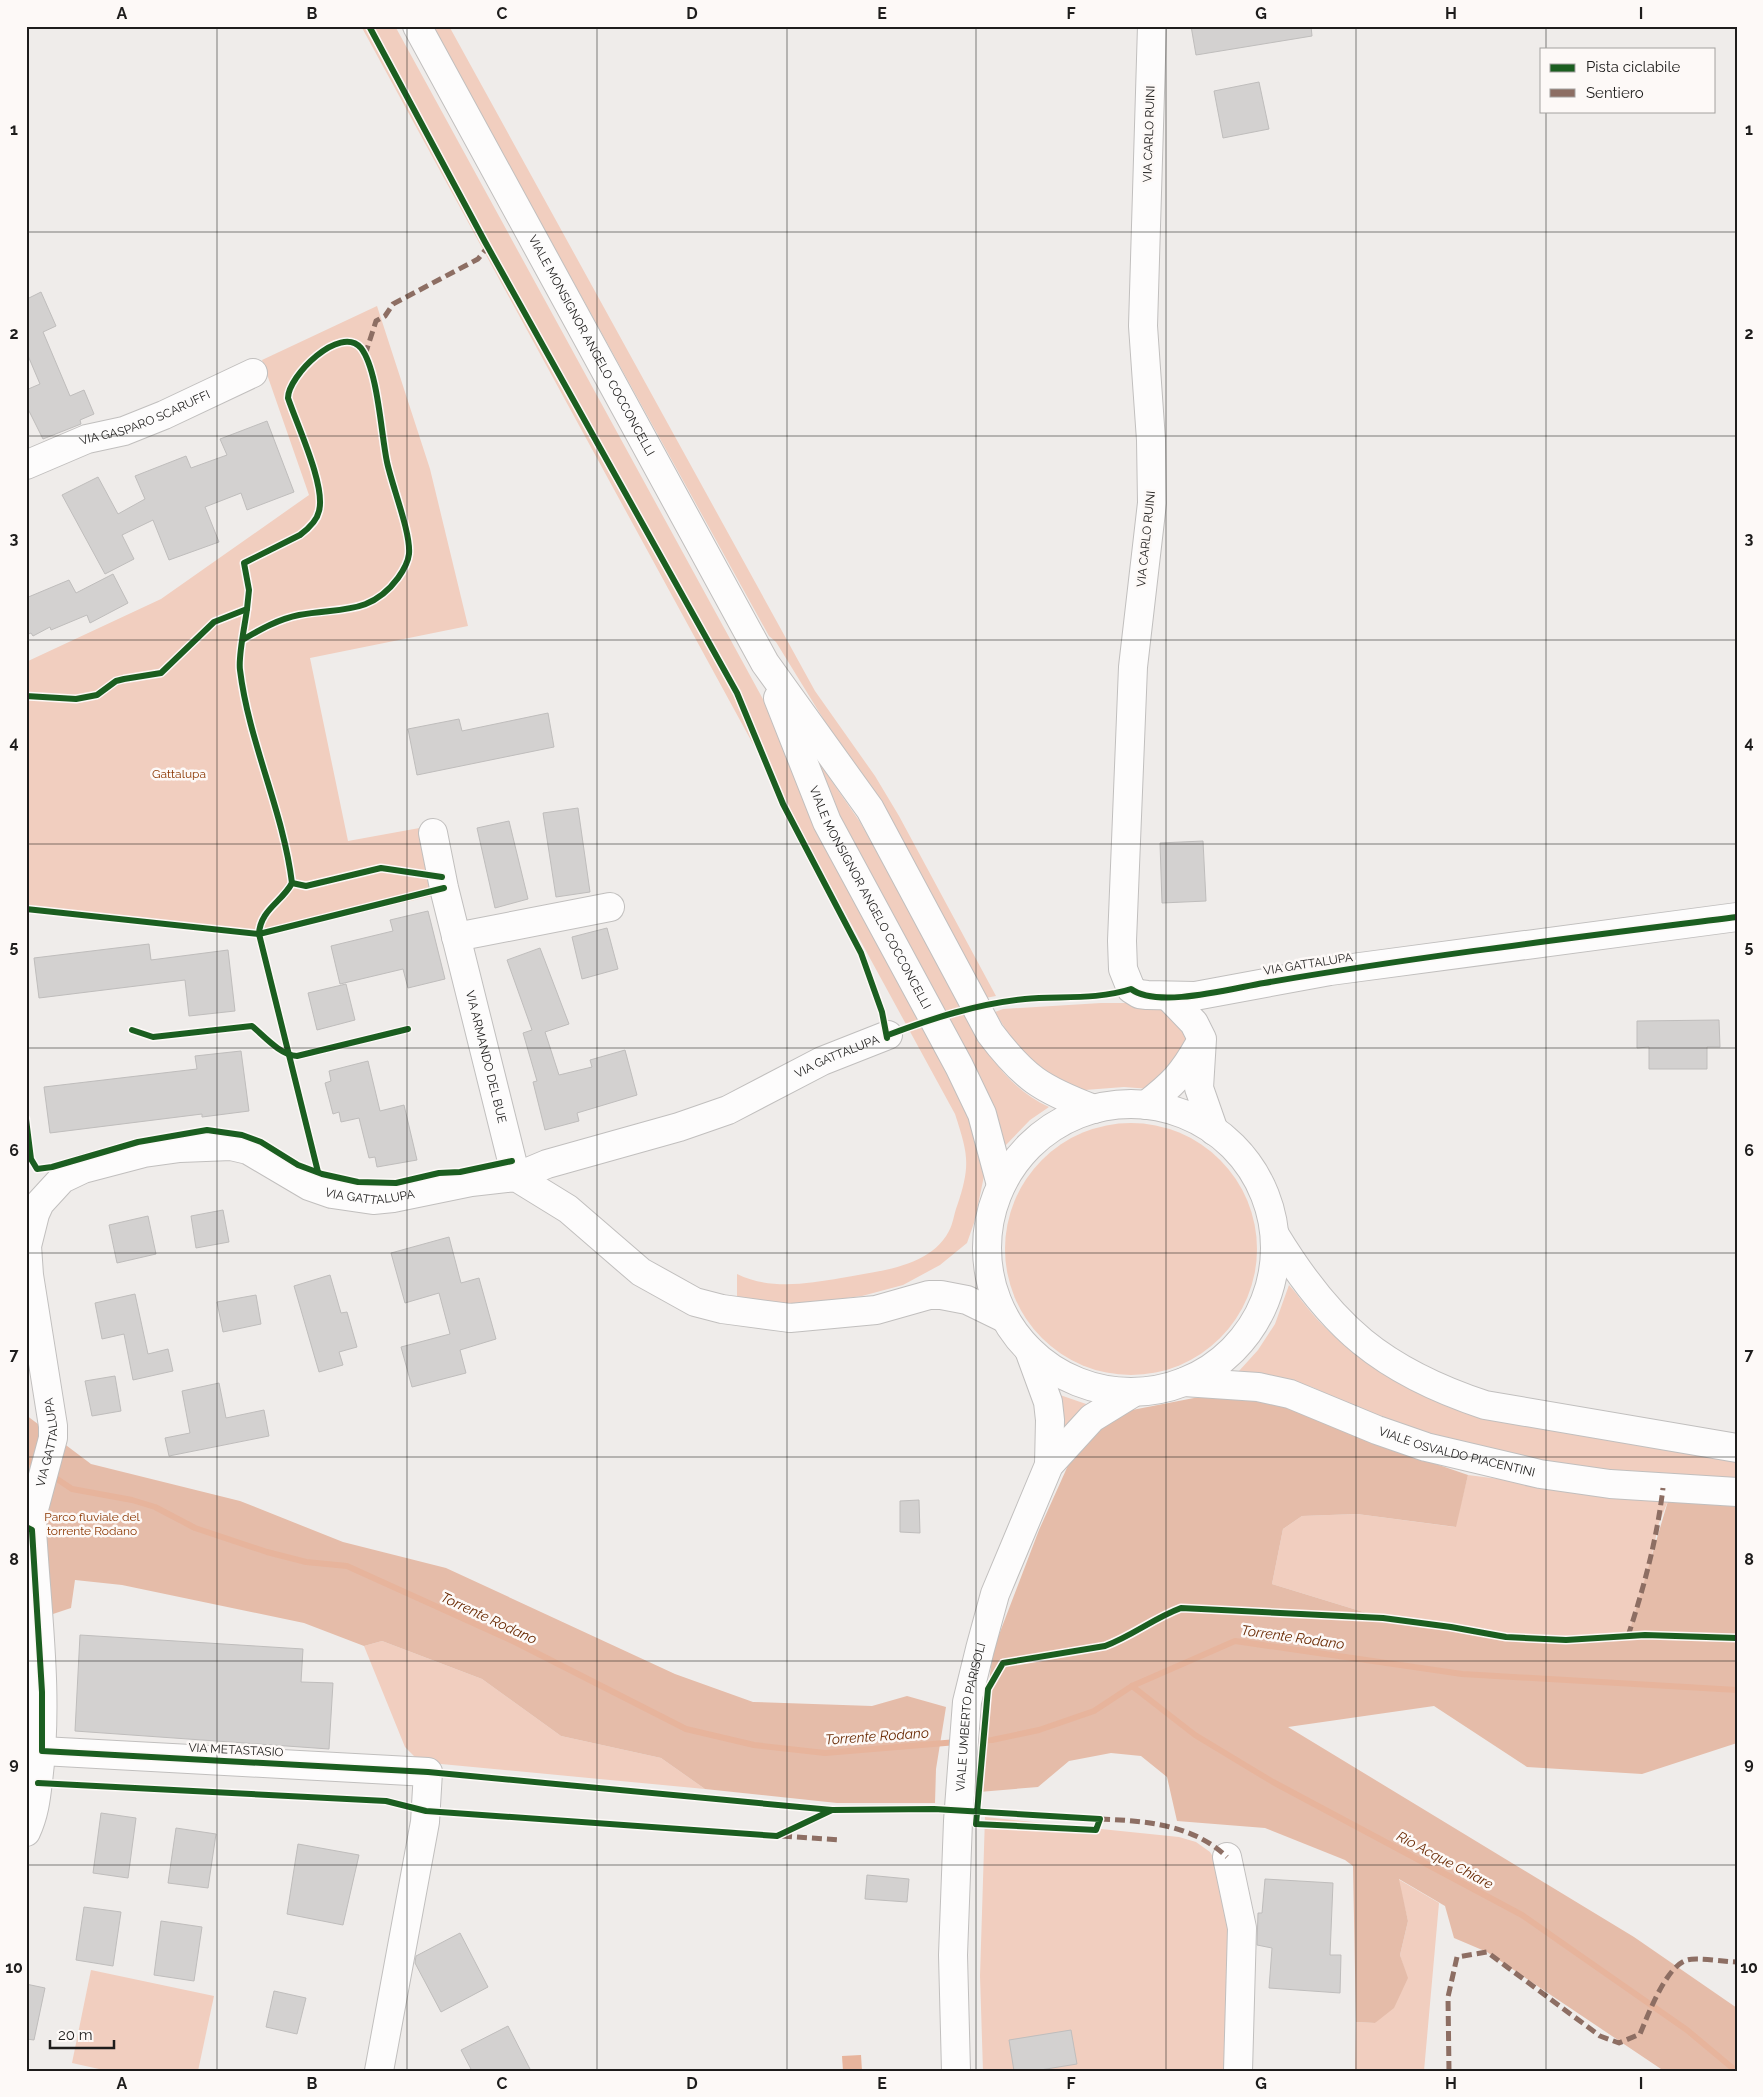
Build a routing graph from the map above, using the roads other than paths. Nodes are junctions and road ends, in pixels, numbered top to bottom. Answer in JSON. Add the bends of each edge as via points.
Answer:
{"nodes":[{"id":1,"x":417,"y":26,"type":"edge"},
{"id":2,"x":1152,"y":26,"type":"edge"},
{"id":3,"x":253,"y":373,"type":"dead end"},
{"id":4,"x":29,"y":457,"type":"edge"},
{"id":5,"x":765,"y":664,"type":"junction"},
{"id":6,"x":433,"y":833,"type":"dead end"},
{"id":7,"x":610,"y":907,"type":"dead end"},
{"id":8,"x":1737,"y":917,"type":"edge"},
{"id":9,"x":456,"y":937,"type":"junction"},
{"id":10,"x":1131,"y":989,"type":"joint"},
{"id":11,"x":1228,"y":991,"type":"junction"},
{"id":12,"x":1168,"y":996,"type":"junction"},
{"id":13,"x":888,"y":1035,"type":"dead end"},
{"id":14,"x":1202,"y":1039,"type":"junction"},
{"id":15,"x":1146,"y":1105,"type":"junction"},
{"id":16,"x":1094,"y":1109,"type":"junction"},
{"id":17,"x":1214,"y":1131,"type":"junction"},
{"id":18,"x":516,"y":1177,"type":"junction"},
{"id":19,"x":1001,"y":1185,"type":"junction"},
{"id":20,"x":33,"y":1194,"type":"edge"},
{"id":21,"x":1275,"y":1235,"type":"junction"},
{"id":22,"x":1004,"y":1318,"type":"junction"},
{"id":23,"x":1028,"y":1350,"type":"junction"},
{"id":24,"x":1184,"y":1382,"type":"junction"},
{"id":25,"x":1131,"y":1394,"type":"junction"},
{"id":26,"x":1737,"y":1448,"type":"edge"},
{"id":27,"x":1049,"y":1465,"type":"junction"},
{"id":28,"x":1737,"y":1492,"type":"edge"},
{"id":29,"x":30,"y":1524,"type":"edge"},
{"id":30,"x":42,"y":1751,"type":"junction"},
{"id":31,"x":26,"y":1832,"type":"edge"},
{"id":32,"x":1227,"y":1857,"type":"dead end"},
{"id":33,"x":378,"y":2071,"type":"edge"},
{"id":34,"x":956,"y":2071,"type":"edge"},
{"id":35,"x":1238,"y":2071,"type":"edge"}],
"edges":[{"from":1,"to":5,"type":"street","name":"VIALE MONSIGNOR ANGELO COCCONCELLI"},
{"from":2,"to":10,"type":"street","name":"VIA CARLO RUINI","via":[[1143,326],[1152,503],[1133,667],[1122,941],[1123,969]]},
{"from":3,"to":4,"type":"street","name":"VIA GASPARO SCARUFFI","via":[[124,431]]},
{"from":5,"to":16,"type":"street","name":"VIALE MONSIGNOR ANGELO COCCONCELLI","via":[[870,809],[990,1033],[1010,1060],[1035,1082]]},
{"from":5,"to":19,"type":"street","name":"VIALE MONSIGNOR ANGELO COCCONCELLI","via":[[827,822],[982,1114]]},
{"from":6,"to":9,"type":"street","name":"VIA ARMANDO DEL BUE"},
{"from":7,"to":9,"type":"street"},
{"from":8,"to":11,"type":"street","name":"VIA GATTALUPA","via":[[1330,971]]},
{"from":9,"to":18,"type":"street","name":"VIA ARMANDO DEL BUE"},
{"from":10,"to":12,"type":"street","name":"VIA GATTALUPA","via":[[1139,994]]},
{"from":11,"to":12,"type":"street","name":"VIA GATTALUPA"},
{"from":11,"to":14,"type":"street","via":[[1211,1012]]},
{"from":12,"to":14,"type":"street","via":[[1189,1017]]},
{"from":13,"to":18,"type":"street","name":"VIA GATTALUPA","via":[[822,1061],[728,1110],[547,1164]]},
{"from":14,"to":15,"type":"street","via":[[1182,1074]]},
{"from":14,"to":17,"type":"street","via":[[1199,1088]]},
{"from":15,"to":16,"type":"street","via":[[1119,1104]]},
{"from":15,"to":17,"type":"street","via":[[1177,1112]]},
{"from":16,"to":19,"type":"street","via":[[1074,1115],[1039,1136],[1011,1167]]},
{"from":17,"to":21,"type":"street","via":[[1250,1168],[1263,1191]]},
{"from":18,"to":20,"type":"street","name":"VIA GATTALUPA","via":[[373,1200],[332,1194],[289,1176],[248,1150],[213,1146],[144,1153],[83,1169]]},
{"from":18,"to":22,"type":"street","via":[[568,1209],[641,1272],[695,1302],[790,1318],[876,1310],[929,1295],[941,1295],[967,1300]]},
{"from":19,"to":22,"type":"street","via":[[992,1206],[987,1238],[989,1274]]},
{"from":20,"to":29,"type":"street","name":"VIA GATTALUPA","via":[[35,1214],[27,1246],[28,1265],[54,1438]]},
{"from":21,"to":24,"type":"street","via":[[1273,1272],[1265,1301],[1252,1327],[1233,1351],[1210,1369]]},
{"from":21,"to":26,"type":"street","via":[[1300,1275],[1334,1318],[1387,1360],[1448,1393],[1485,1405]]},
{"from":22,"to":23,"type":"street"},
{"from":23,"to":25,"type":"street","via":[[1065,1377],[1086,1386]]},
{"from":23,"to":27,"type":"street","name":"VIALE UMBERTO PARISOLI","via":[[1048,1402]]},
{"from":24,"to":25,"type":"street"},
{"from":24,"to":28,"type":"street","name":"VIALE OSVALDO PIACENTINI","via":[[1258,1387],[1290,1394],[1426,1448],[1540,1474],[1610,1484]]},
{"from":25,"to":27,"type":"street","name":"VIALE UMBERTO PARISOLI","via":[[1092,1418]]},
{"from":27,"to":34,"type":"street","name":"VIALE UMBERTO PARISOLI","via":[[995,1594],[967,1702],[953,1955]]},
{"from":29,"to":30,"type":"street","name":"VIA GATTALUPA","via":[[42,1692]]},
{"from":30,"to":31,"type":"street","name":"VIA GATTALUPA","via":[[36,1801]]},
{"from":30,"to":33,"type":"street","name":"VIA METASTASIO","via":[[428,1772],[426,1822]]},
{"from":32,"to":35,"type":"street","via":[[1242,1928]]}]}
